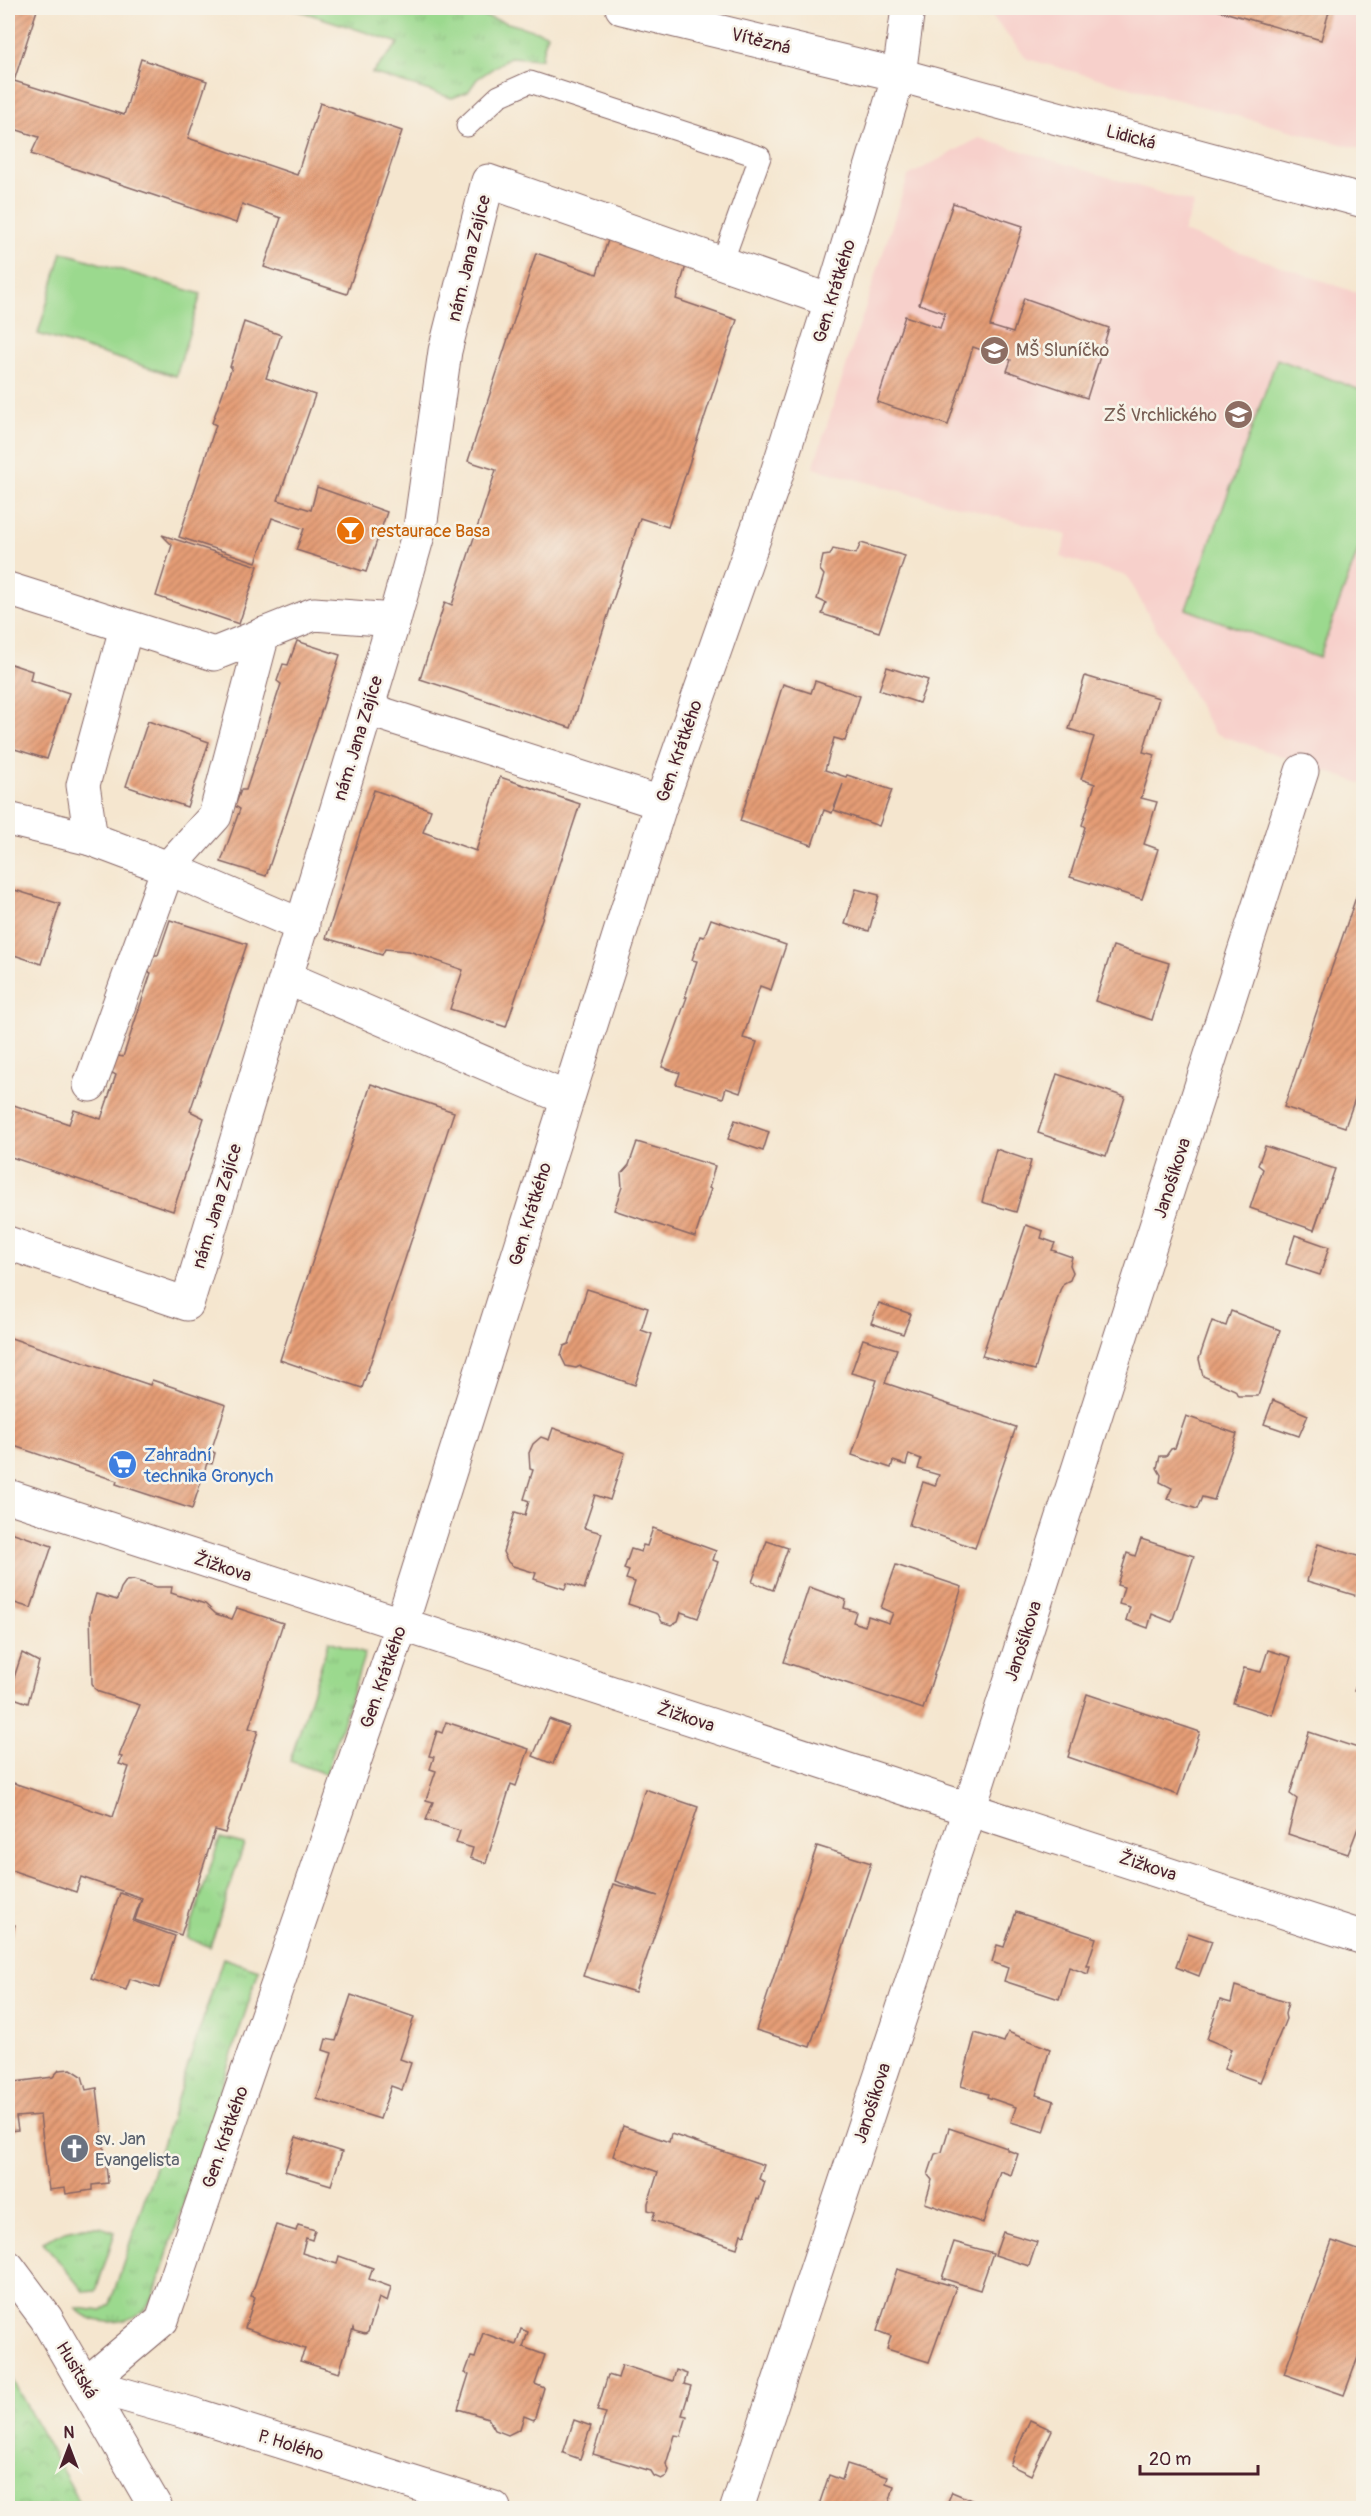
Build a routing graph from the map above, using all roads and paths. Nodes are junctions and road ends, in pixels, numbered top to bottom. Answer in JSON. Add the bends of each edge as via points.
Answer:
{"nodes":[{"id":1,"x":622,"y":8,"type":"edge"},
{"id":2,"x":908,"y":8,"type":"edge"},
{"id":3,"x":899,"y":75,"type":"junction"},
{"id":4,"x":467,"y":126,"type":"dead end"},
{"id":5,"x":1364,"y":201,"type":"edge"},
{"id":6,"x":722,"y":263,"type":"junction"},
{"id":7,"x":831,"y":301,"type":"junction"},
{"id":8,"x":8,"y":589,"type":"edge"},
{"id":9,"x":394,"y":620,"type":"junction"},
{"id":10,"x":126,"y":628,"type":"junction"},
{"id":11,"x":263,"y":634,"type":"junction"},
{"id":12,"x":367,"y":709,"type":"junction"},
{"id":13,"x":1302,"y":771,"type":"dead end"},
{"id":14,"x":661,"y":803,"type":"junction"},
{"id":15,"x":8,"y":819,"type":"edge"},
{"id":16,"x":91,"y":838,"type":"junction"},
{"id":17,"x":168,"y":868,"type":"junction"},
{"id":18,"x":303,"y":926,"type":"junction"},
{"id":19,"x":287,"y":978,"type":"junction"},
{"id":20,"x":90,"y":1085,"type":"dead end"},
{"id":21,"x":566,"y":1098,"type":"junction"},
{"id":22,"x":8,"y":1243,"type":"edge"},
{"id":23,"x":8,"y":1496,"type":"edge"},
{"id":24,"x":401,"y":1626,"type":"junction"},
{"id":25,"x":970,"y":1808,"type":"junction"},
{"id":26,"x":1364,"y":1938,"type":"edge"},
{"id":27,"x":8,"y":2267,"type":"edge"},
{"id":28,"x":86,"y":2384,"type":"junction"},
{"id":29,"x":156,"y":2508,"type":"edge"},
{"id":30,"x":494,"y":2508,"type":"edge"},
{"id":31,"x":737,"y":2508,"type":"edge"}],
"edges":[{"from":1,"to":3,"type":"street","name":"Vítězná"},
{"from":2,"to":3,"type":"street","name":"Gen. Krátkého"},
{"from":3,"to":5,"type":"street","name":"Lidická"},
{"from":3,"to":7,"type":"street","name":"Gen. Krátkého"},
{"from":4,"to":6,"type":"lane","via":[[499,96],[530,82],[760,157]]},
{"from":6,"to":7,"type":"street","name":"nám. Jana Zajíce"},
{"from":6,"to":9,"type":"street","name":"nám. Jana Zajíce","via":[[488,181],[445,351],[420,528]]},
{"from":7,"to":14,"type":"street","name":"Gen. Krátkého","via":[[775,479]]},
{"from":8,"to":10,"type":"street"},
{"from":9,"to":11,"type":"street","via":[[314,614]]},
{"from":9,"to":12,"type":"street","name":"nám. Jana Zajíce"},
{"from":10,"to":11,"type":"street","via":[[214,654]]},
{"from":10,"to":16,"type":"street","via":[[83,785]]},
{"from":11,"to":17,"type":"street","via":[[215,816]]},
{"from":12,"to":14,"type":"street"},
{"from":12,"to":18,"type":"street","name":"nám. Jana Zajíce"},
{"from":13,"to":25,"type":"street","name":"Janošíkova"},
{"from":14,"to":21,"type":"street","name":"Gen. Krátkého"},
{"from":15,"to":16,"type":"street"},
{"from":16,"to":17,"type":"street"},
{"from":17,"to":18,"type":"street"},
{"from":17,"to":20,"type":"street"},
{"from":18,"to":19,"type":"street","name":"nám. Jana Zajíce"},
{"from":19,"to":21,"type":"street"},
{"from":19,"to":22,"type":"street","name":"nám. Jana Zajíce","via":[[187,1304]]},
{"from":21,"to":24,"type":"street","name":"Gen. Krátkého"},
{"from":23,"to":24,"type":"street","name":"Žižkova"},
{"from":24,"to":25,"type":"street","name":"Žižkova"},
{"from":24,"to":28,"type":"street","name":"Gen. Krátkého","via":[[162,2320]]},
{"from":25,"to":26,"type":"street","name":"Žižkova"},
{"from":25,"to":31,"type":"street","name":"Janošíkova"},
{"from":27,"to":28,"type":"street","name":"Husitská","via":[[46,2318]]},
{"from":28,"to":29,"type":"street","name":"Husitská"},
{"from":28,"to":30,"type":"street","name":"P. Holého"}]}
